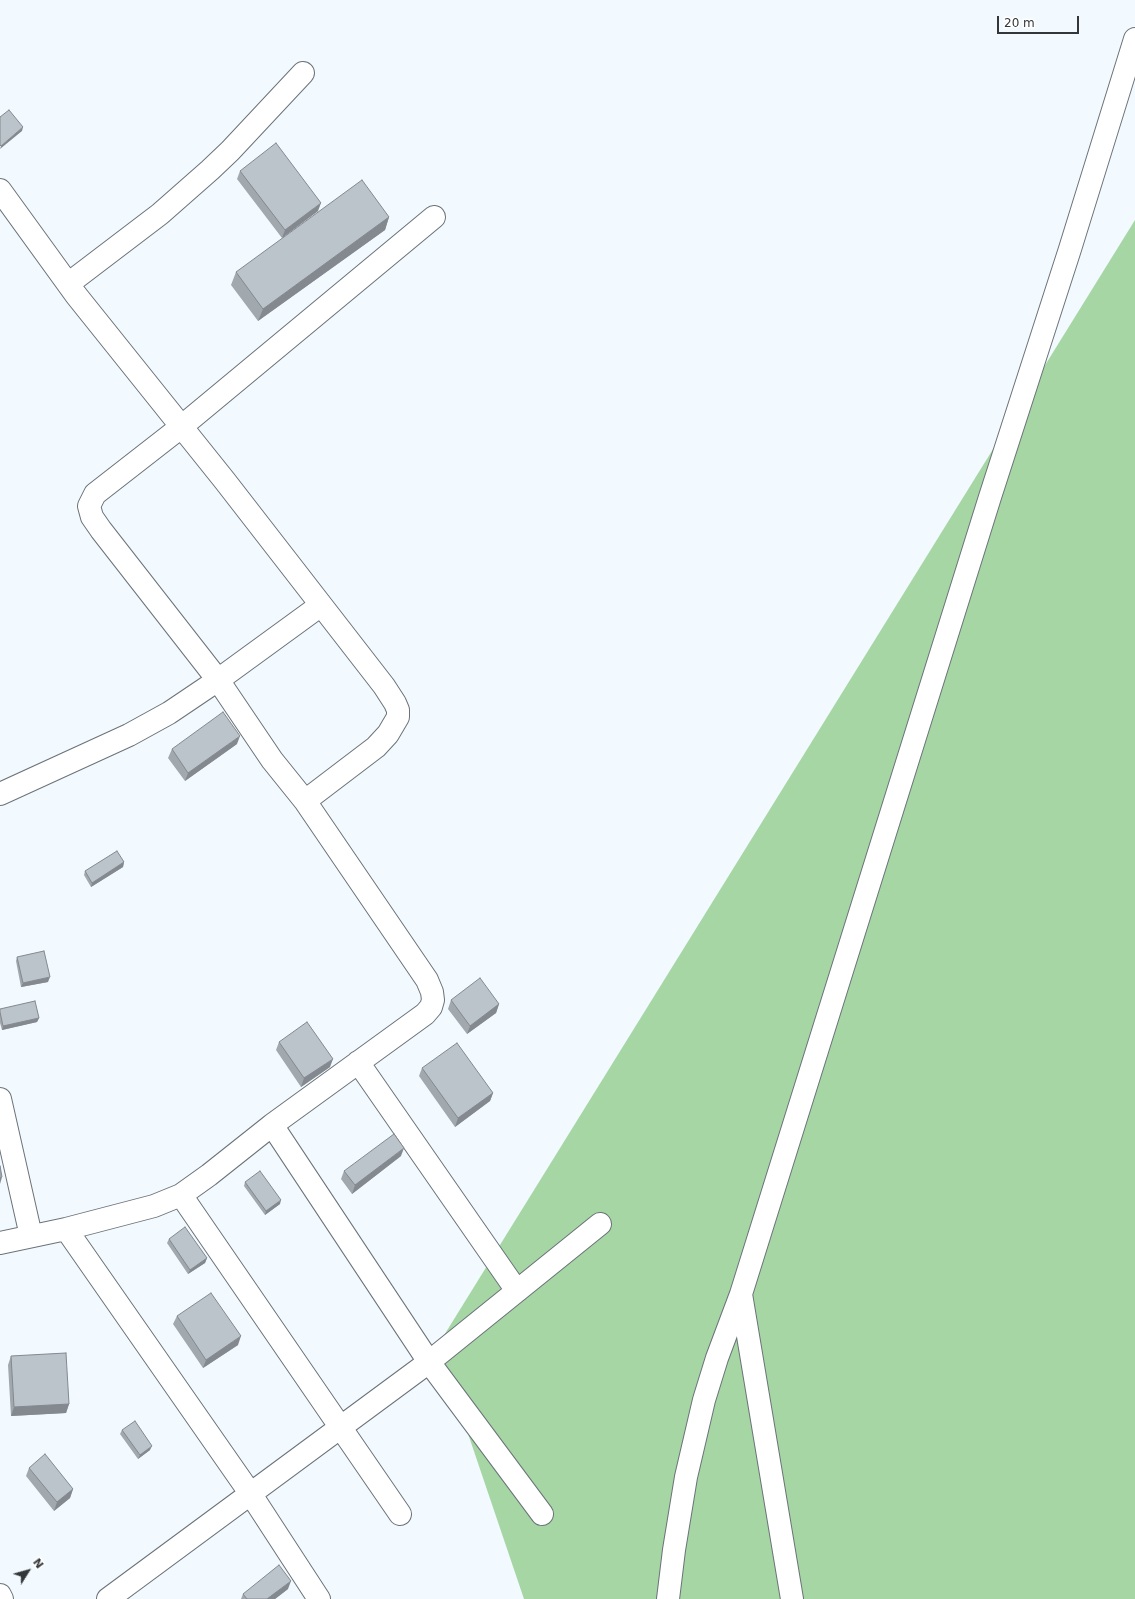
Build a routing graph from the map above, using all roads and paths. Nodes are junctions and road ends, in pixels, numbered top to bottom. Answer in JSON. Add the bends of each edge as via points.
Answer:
{"nodes":[{"id":1,"x":1135,"y":39,"type":"edge"},
{"id":2,"x":303,"y":73,"type":"dead end"},
{"id":3,"x":0,"y":190,"type":"edge"},
{"id":4,"x":434,"y":217,"type":"dead end"},
{"id":5,"x":68,"y":284,"type":"junction"},
{"id":6,"x":181,"y":427,"type":"junction"},
{"id":7,"x":321,"y":604,"type":"junction"},
{"id":8,"x":218,"y":680,"type":"junction"},
{"id":9,"x":0,"y":794,"type":"edge"},
{"id":10,"x":305,"y":801,"type":"junction"},
{"id":11,"x":358,"y":1062,"type":"junction"},
{"id":12,"x":0,"y":1099,"type":"edge"},
{"id":13,"x":272,"y":1125,"type":"junction"},
{"id":14,"x":181,"y":1195,"type":"junction"},
{"id":15,"x":600,"y":1224,"type":"dead end"},
{"id":16,"x":66,"y":1229,"type":"junction"},
{"id":17,"x":31,"y":1236,"type":"junction"},
{"id":18,"x":0,"y":1243,"type":"edge"},
{"id":19,"x":517,"y":1291,"type":"junction"},
{"id":20,"x":741,"y":1294,"type":"junction"},
{"id":21,"x":429,"y":1362,"type":"junction"},
{"id":22,"x":341,"y":1426,"type":"junction"},
{"id":23,"x":250,"y":1493,"type":"junction"},
{"id":24,"x":400,"y":1514,"type":"dead end"},
{"id":25,"x":542,"y":1514,"type":"dead end"},
{"id":26,"x":0,"y":1595,"type":"edge"},
{"id":27,"x":2,"y":1599,"type":"edge"},
{"id":28,"x":108,"y":1599,"type":"edge"},
{"id":29,"x":319,"y":1599,"type":"edge"},
{"id":30,"x":668,"y":1599,"type":"edge"},
{"id":31,"x":792,"y":1599,"type":"edge"}],
"edges":[{"from":1,"to":20,"type":"street"},
{"from":2,"to":5,"type":"street","via":[[210,170],[160,214]]},
{"from":3,"to":5,"type":"street"},
{"from":4,"to":6,"type":"street"},
{"from":5,"to":6,"type":"street"},
{"from":6,"to":7,"type":"street"},
{"from":6,"to":8,"type":"street","via":[[95,494],[89,506],[92,517],[101,530]]},
{"from":7,"to":8,"type":"street"},
{"from":7,"to":10,"type":"street","via":[[384,686],[398,710],[398,717],[376,747]]},
{"from":8,"to":9,"type":"street","via":[[169,713],[129,735]]},
{"from":8,"to":10,"type":"street","via":[[272,760]]},
{"from":10,"to":11,"type":"street","via":[[427,980],[432,992],[431,1007],[425,1014]]},
{"from":11,"to":13,"type":"street"},
{"from":11,"to":19,"type":"street"},
{"from":12,"to":17,"type":"street"},
{"from":13,"to":14,"type":"street"},
{"from":13,"to":21,"type":"street"},
{"from":14,"to":16,"type":"street","via":[[154,1206]]},
{"from":14,"to":22,"type":"street"},
{"from":15,"to":19,"type":"street"},
{"from":16,"to":17,"type":"street"},
{"from":16,"to":23,"type":"street"},
{"from":17,"to":18,"type":"street"},
{"from":19,"to":21,"type":"street"},
{"from":20,"to":30,"type":"street","via":[[704,1400],[686,1476]]},
{"from":20,"to":31,"type":"street"},
{"from":21,"to":22,"type":"street"},
{"from":21,"to":25,"type":"street"},
{"from":22,"to":23,"type":"street"},
{"from":22,"to":24,"type":"street"},
{"from":23,"to":28,"type":"street"},
{"from":23,"to":29,"type":"street"},
{"from":26,"to":27,"type":"street"}]}
